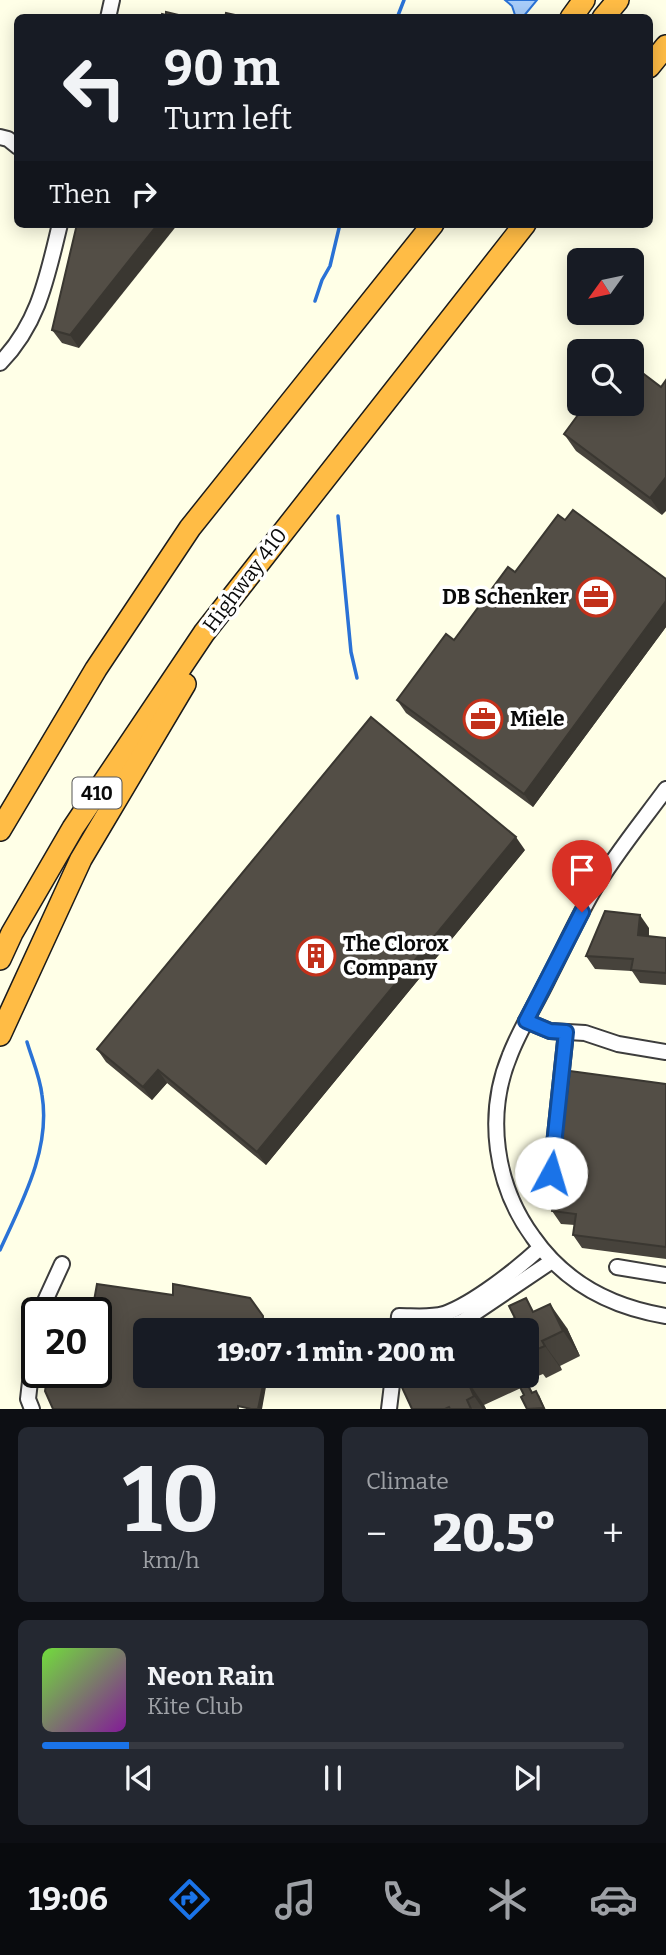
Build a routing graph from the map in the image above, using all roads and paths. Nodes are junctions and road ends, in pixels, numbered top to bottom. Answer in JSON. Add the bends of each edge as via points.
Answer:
{"nodes":[{"id":1,"x":618,"y":0,"type":"edge"},
{"id":2,"x":606,"y":14,"type":"edge"},
{"id":3,"x":666,"y":46,"type":"edge"},
{"id":4,"x":653,"y":62,"type":"edge"},
{"id":5,"x":59,"y":228,"type":"edge"},
{"id":6,"x":428,"y":228,"type":"edge"},
{"id":7,"x":522,"y":228,"type":"edge"},
{"id":8,"x":0,"y":363,"type":"edge"},
{"id":9,"x":204,"y":632,"type":"junction"},
{"id":10,"x":666,"y":789,"type":"edge"},
{"id":11,"x":0,"y":830,"type":"edge"},
{"id":12,"x":0,"y":959,"type":"edge"},
{"id":13,"x":526,"y":1021,"type":"junction"},
{"id":14,"x":566,"y":1032,"type":"junction"},
{"id":15,"x":0,"y":1035,"type":"edge"},
{"id":16,"x":666,"y":1052,"type":"edge"},
{"id":17,"x":551,"y":1173,"type":"dead end"},
{"id":18,"x":540,"y":1248,"type":"junction"},
{"id":19,"x":552,"y":1261,"type":"junction"},
{"id":20,"x":62,"y":1264,"type":"dead end"},
{"id":21,"x":617,"y":1267,"type":"dead end"},
{"id":22,"x":666,"y":1275,"type":"edge"},
{"id":23,"x":47,"y":1297,"type":"edge"},
{"id":24,"x":666,"y":1316,"type":"edge"},
{"id":25,"x":421,"y":1318,"type":"edge"},
{"id":26,"x":467,"y":1318,"type":"edge"},
{"id":27,"x":29,"y":1388,"type":"edge"},
{"id":28,"x":392,"y":1388,"type":"edge"},
{"id":29,"x":32,"y":1409,"type":"edge"},
{"id":30,"x":389,"y":1409,"type":"edge"}],
"edges":[{"from":1,"to":2,"type":"highway"},
{"from":3,"to":4,"type":"highway"},
{"from":5,"to":8,"type":"street","via":[[30,325]]},
{"from":6,"to":11,"type":"highway","via":[[190,528],[96,669]]},
{"from":7,"to":9,"type":"highway","name":"Highway 410","number":"410"},
{"from":9,"to":12,"type":"highway","name":"Highway 410","number":"410","via":[[73,828]]},
{"from":9,"to":15,"type":"highway","via":[[195,668],[81,859]]},
{"from":10,"to":13,"type":"street","via":[[593,891]]},
{"from":13,"to":14,"type":"street"},
{"from":13,"to":18,"type":"street","via":[[499,1087],[495,1114],[508,1192]]},
{"from":14,"to":16,"type":"street"},
{"from":14,"to":17,"type":"street"},
{"from":18,"to":19,"type":"street"},
{"from":18,"to":25,"type":"street","via":[[513,1272],[449,1311]]},
{"from":19,"to":24,"type":"street","via":[[602,1298]]},
{"from":19,"to":26,"type":"street"},
{"from":20,"to":23,"type":"street"},
{"from":21,"to":22,"type":"street"},
{"from":27,"to":29,"type":"street"},
{"from":28,"to":30,"type":"street"}]}
